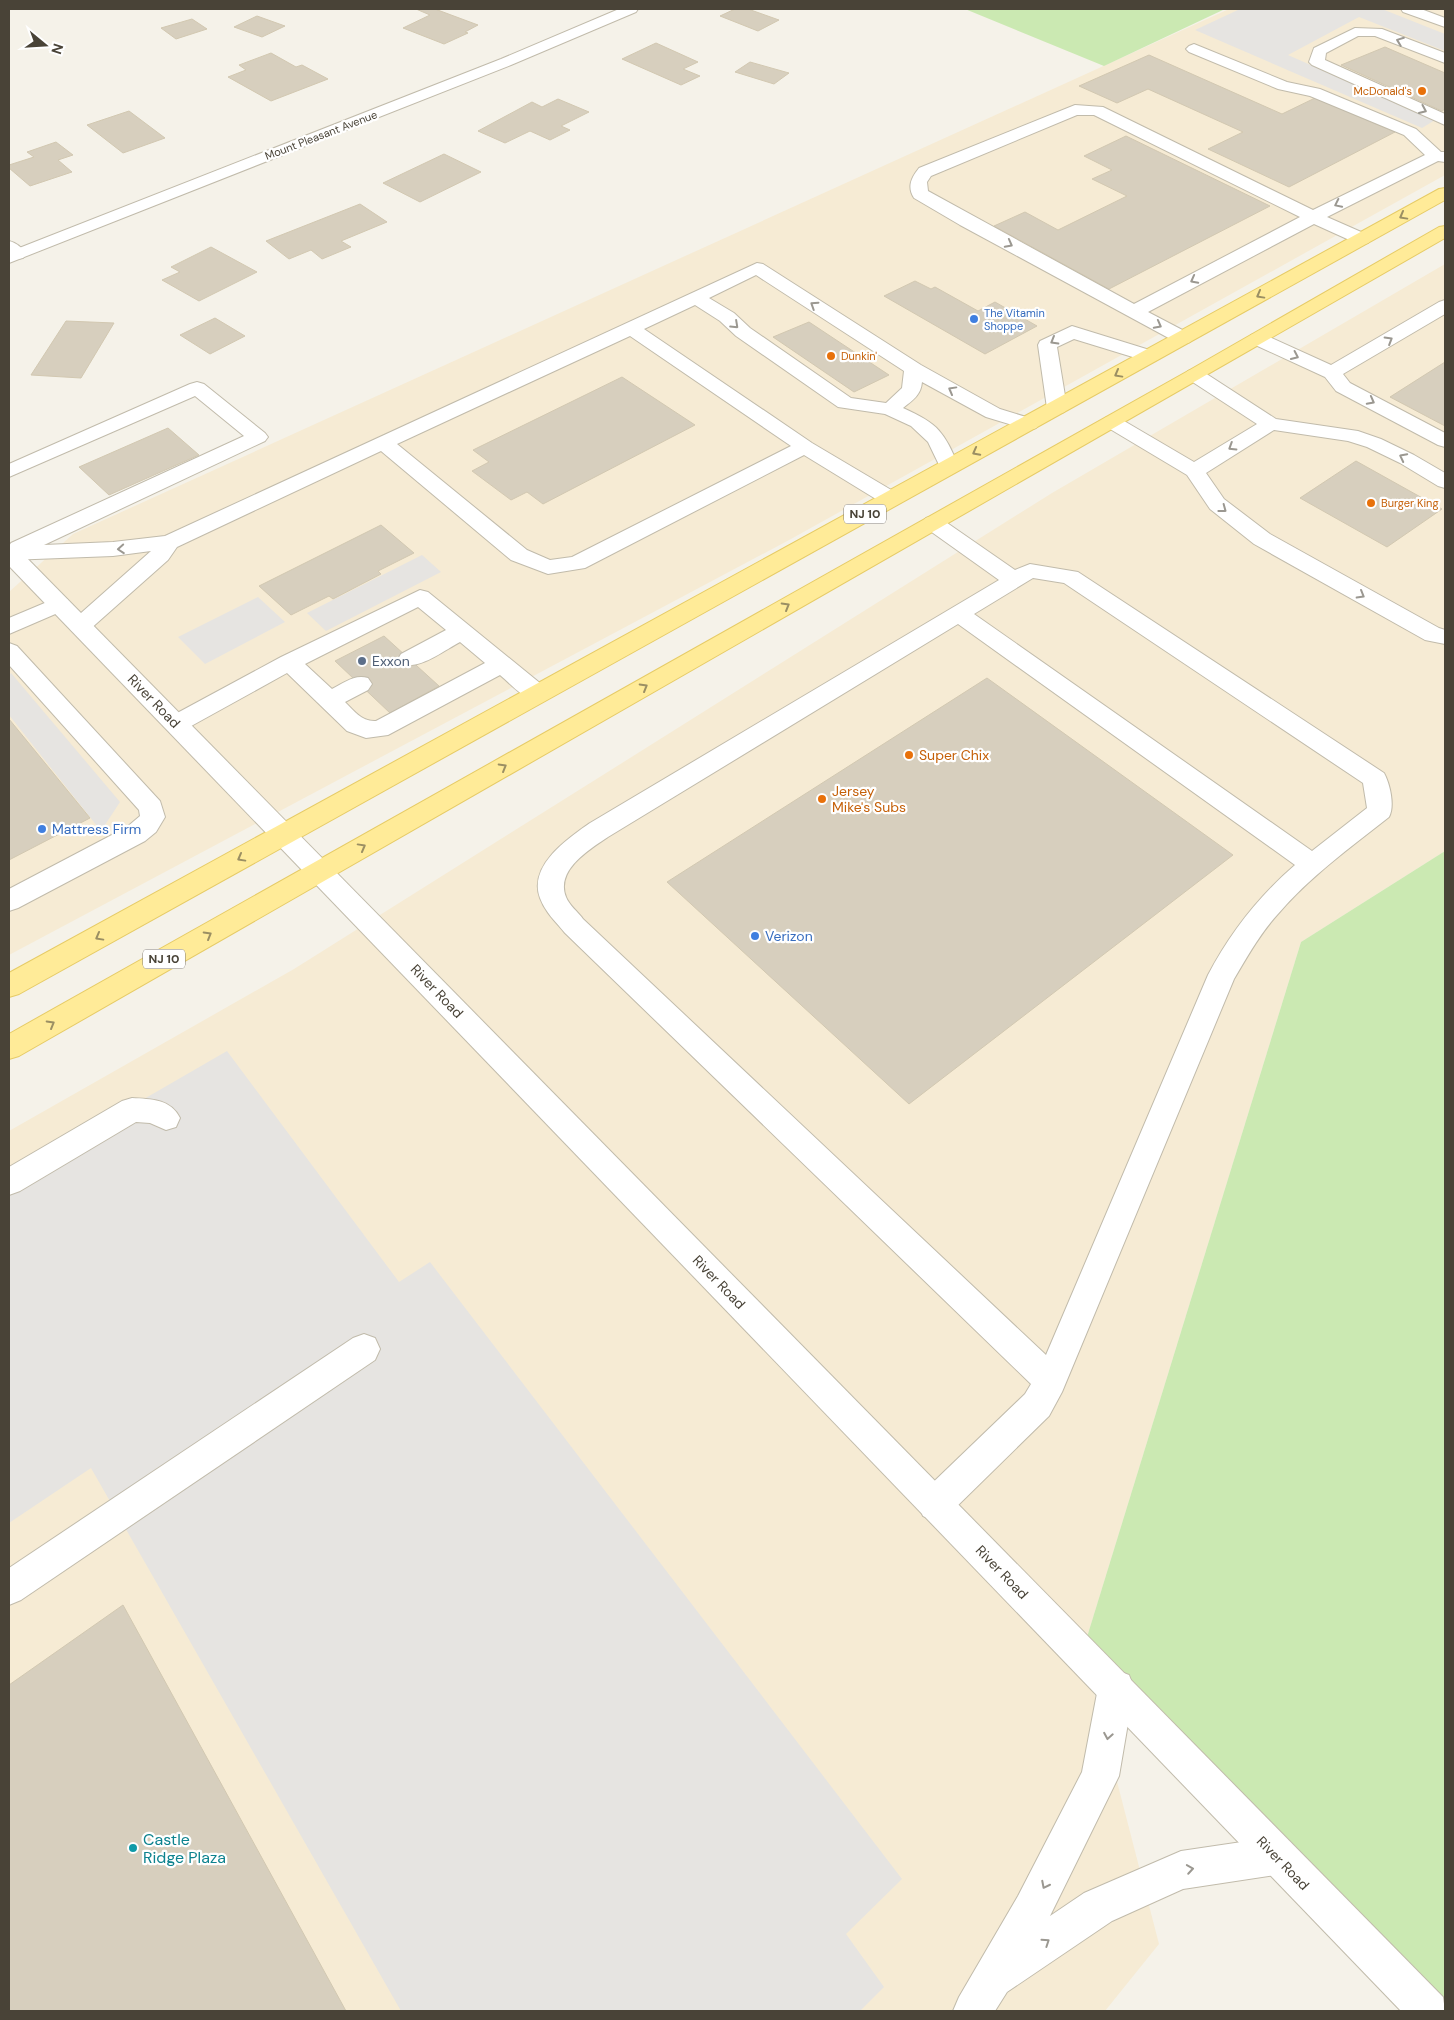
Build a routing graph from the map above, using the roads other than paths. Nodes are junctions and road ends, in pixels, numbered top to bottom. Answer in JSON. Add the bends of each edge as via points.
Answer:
{"nodes":[{"id":1,"x":632,"y":9,"type":"edge"},
{"id":2,"x":1408,"y":9,"type":"edge"},
{"id":3,"x":1445,"y":23,"type":"edge"},
{"id":4,"x":1194,"y":49,"type":"dead end"},
{"id":5,"x":1445,"y":58,"type":"edge"},
{"id":6,"x":1445,"y":120,"type":"edge"},
{"id":7,"x":1441,"y":156,"type":"edge"},
{"id":8,"x":1445,"y":193,"type":"edge"},
{"id":9,"x":1313,"y":217,"type":"junction"},
{"id":10,"x":1445,"y":231,"type":"edge"},
{"id":11,"x":1362,"y":239,"type":"junction"},
{"id":12,"x":12,"y":253,"type":"edge"},
{"id":13,"x":695,"y":297,"type":"junction"},
{"id":14,"x":1445,"y":306,"type":"edge"},
{"id":15,"x":1134,"y":312,"type":"junction"},
{"id":16,"x":630,"y":328,"type":"junction"},
{"id":17,"x":1183,"y":338,"type":"junction"},
{"id":18,"x":1258,"y":338,"type":"junction"},
{"id":19,"x":1149,"y":356,"type":"junction"},
{"id":20,"x":914,"y":370,"type":"junction"},
{"id":21,"x":1332,"y":373,"type":"junction"},
{"id":22,"x":1196,"y":376,"type":"junction"},
{"id":23,"x":1057,"y":408,"type":"junction"},
{"id":24,"x":890,"y":409,"type":"junction"},
{"id":25,"x":1112,"y":422,"type":"junction"},
{"id":26,"x":1029,"y":424,"type":"junction"},
{"id":27,"x":1271,"y":424,"type":"junction"},
{"id":28,"x":1445,"y":441,"type":"edge"},
{"id":29,"x":382,"y":442,"type":"junction"},
{"id":30,"x":805,"y":447,"type":"junction"},
{"id":31,"x":949,"y":467,"type":"junction"},
{"id":32,"x":9,"y":471,"type":"edge"},
{"id":33,"x":1194,"y":471,"type":"junction"},
{"id":34,"x":1445,"y":482,"type":"edge"},
{"id":35,"x":891,"y":499,"type":"junction"},
{"id":36,"x":933,"y":523,"type":"junction"},
{"id":37,"x":169,"y":542,"type":"junction"},
{"id":38,"x":9,"y":553,"type":"edge"},
{"id":39,"x":1014,"y":580,"type":"junction"},
{"id":40,"x":58,"y":604,"type":"junction"},
{"id":41,"x":958,"y":613,"type":"junction"},
{"id":42,"x":80,"y":626,"type":"junction"},
{"id":43,"x":9,"y":627,"type":"edge"},
{"id":44,"x":461,"y":632,"type":"junction"},
{"id":45,"x":1445,"y":637,"type":"edge"},
{"id":46,"x":9,"y":651,"type":"edge"},
{"id":47,"x":409,"y":659,"type":"dead end"},
{"id":48,"x":288,"y":662,"type":"junction"},
{"id":49,"x":501,"y":664,"type":"junction"},
{"id":50,"x":360,"y":684,"type":"dead end"},
{"id":51,"x":538,"y":694,"type":"junction"},
{"id":52,"x":328,"y":701,"type":"junction"},
{"id":53,"x":176,"y":724,"type":"junction"},
{"id":54,"x":284,"y":835,"type":"junction"},
{"id":55,"x":1312,"y":864,"type":"junction"},
{"id":56,"x":319,"y":871,"type":"junction"},
{"id":57,"x":9,"y":901,"type":"edge"},
{"id":58,"x":9,"y":986,"type":"edge"},
{"id":59,"x":9,"y":1048,"type":"edge"},
{"id":60,"x":166,"y":1118,"type":"dead end"},
{"id":61,"x":9,"y":1182,"type":"edge"},
{"id":62,"x":364,"y":1349,"type":"dead end"},
{"id":63,"x":1052,"y":1381,"type":"junction"},
{"id":64,"x":935,"y":1504,"type":"junction"},
{"id":65,"x":9,"y":1588,"type":"edge"},
{"id":66,"x":1116,"y":1688,"type":"junction"},
{"id":67,"x":1276,"y":1856,"type":"junction"},
{"id":68,"x":982,"y":1995,"type":"edge"},
{"id":69,"x":1429,"y":2011,"type":"edge"}],
"edges":[{"from":1,"to":12,"type":"street","name":"Mount Pleasant Avenue","via":[[506,62]]},
{"from":2,"to":3,"type":"street"},
{"from":4,"to":7,"type":"street","via":[[1283,86],[1314,92],[1410,132]]},
{"from":5,"to":6,"type":"street","one_way":true,"via":[[1378,32],[1355,32],[1319,51],[1317,62]]},
{"from":7,"to":9,"type":"street","one_way":true},
{"from":8,"to":11,"type":"main road","number":"NJ 10","one_way":true},
{"from":9,"to":11,"type":"street"},
{"from":9,"to":15,"type":"street","one_way":true},
{"from":9,"to":15,"type":"street","one_way":true,"via":[[1097,110],[1075,110],[925,172],[919,178],[920,194]]},
{"from":10,"to":18,"type":"main road","number":"NJ 10"},
{"from":11,"to":17,"type":"main road","number":"NJ 10","one_way":true},
{"from":13,"to":16,"type":"street"},
{"from":20,"to":13,"type":"street","one_way":true,"via":[[757,268]]},
{"from":13,"to":24,"type":"street","one_way":true,"via":[[845,403]]},
{"from":21,"to":14,"type":"street","one_way":true},
{"from":15,"to":17,"type":"street","one_way":true},
{"from":16,"to":29,"type":"street"},
{"from":16,"to":30,"type":"street"},
{"from":17,"to":19,"type":"main road","number":"NJ 10"},
{"from":18,"to":21,"type":"street","one_way":true},
{"from":18,"to":22,"type":"main road","number":"NJ 10"},
{"from":19,"to":23,"type":"main road","number":"NJ 10","one_way":true},
{"from":19,"to":23,"type":"street","one_way":true,"via":[[1072,332],[1047,345]]},
{"from":20,"to":24,"type":"street","via":[[912,390]]},
{"from":26,"to":20,"type":"street","one_way":true,"via":[[994,413]]},
{"from":21,"to":28,"type":"street","one_way":true,"via":[[1343,387]]},
{"from":22,"to":25,"type":"main road","number":"NJ 10"},
{"from":22,"to":27,"type":"street"},
{"from":23,"to":26,"type":"main road","number":"NJ 10"},
{"from":24,"to":31,"type":"street","via":[[918,422],[936,439]]},
{"from":25,"to":33,"type":"street"},
{"from":25,"to":36,"type":"main road","number":"NJ 10"},
{"from":26,"to":31,"type":"main road","number":"NJ 10","one_way":true},
{"from":27,"to":33,"type":"street","one_way":true},
{"from":34,"to":27,"type":"street","one_way":true,"via":[[1391,451],[1351,435]]},
{"from":29,"to":30,"type":"street","via":[[520,555],[548,567],[577,562]]},
{"from":29,"to":37,"type":"street"},
{"from":30,"to":35,"type":"street"},
{"from":31,"to":35,"type":"main road","number":"NJ 10"},
{"from":32,"to":38,"type":"street","via":[[197,388],[258,437]]},
{"from":33,"to":45,"type":"street","one_way":true,"via":[[1216,504],[1262,538],[1433,635]]},
{"from":35,"to":51,"type":"main road","number":"NJ 10"},
{"from":36,"to":39,"type":"street"},
{"from":56,"to":36,"type":"main road","number":"NJ 10","one_way":true},
{"from":37,"to":38,"type":"street","one_way":true,"via":[[112,549]]},
{"from":37,"to":42,"type":"street","via":[[160,555]]},
{"from":38,"to":40,"type":"street","name":"River Road"},
{"from":39,"to":41,"type":"street"},
{"from":39,"to":55,"type":"street","via":[[1030,572],[1070,577],[1376,779],[1380,811]]},
{"from":40,"to":42,"type":"street","name":"River Road"},
{"from":40,"to":43,"type":"street"},
{"from":41,"to":55,"type":"street"},
{"from":41,"to":63,"type":"street","via":[[580,843],[563,858],[552,876],[550,888],[553,899],[574,926]]},
{"from":42,"to":53,"type":"street","name":"River Road"},
{"from":44,"to":47,"type":"street"},
{"from":44,"to":48,"type":"street","via":[[420,597]]},
{"from":44,"to":49,"type":"street"},
{"from":46,"to":57,"type":"street","via":[[151,807],[153,817],[136,834]]},
{"from":48,"to":52,"type":"street"},
{"from":48,"to":53,"type":"street"},
{"from":49,"to":51,"type":"street"},
{"from":49,"to":52,"type":"street","via":[[380,730],[366,730],[355,725]]},
{"from":50,"to":52,"type":"street"},
{"from":51,"to":54,"type":"main road","number":"NJ 10"},
{"from":53,"to":54,"type":"street","name":"River Road"},
{"from":54,"to":56,"type":"street","name":"River Road"},
{"from":54,"to":58,"type":"main road","number":"NJ 10","one_way":true},
{"from":55,"to":63,"type":"street","via":[[1287,886],[1253,926],[1222,975]]},
{"from":59,"to":56,"type":"main road","number":"NJ 10","one_way":true},
{"from":56,"to":64,"type":"street","name":"River Road"},
{"from":60,"to":61,"type":"street","via":[[154,1111],[132,1110]]},
{"from":62,"to":65,"type":"street"},
{"from":63,"to":64,"type":"street","via":[[1036,1405]]},
{"from":64,"to":66,"type":"street","name":"River Road"},
{"from":66,"to":67,"type":"street","name":"River Road"},
{"from":66,"to":68,"type":"street","one_way":true,"via":[[1100,1776],[1032,1910]]},
{"from":68,"to":67,"type":"street","one_way":true,"via":[[1098,1907],[1181,1870]]},
{"from":67,"to":69,"type":"street","name":"River Road"}]}
